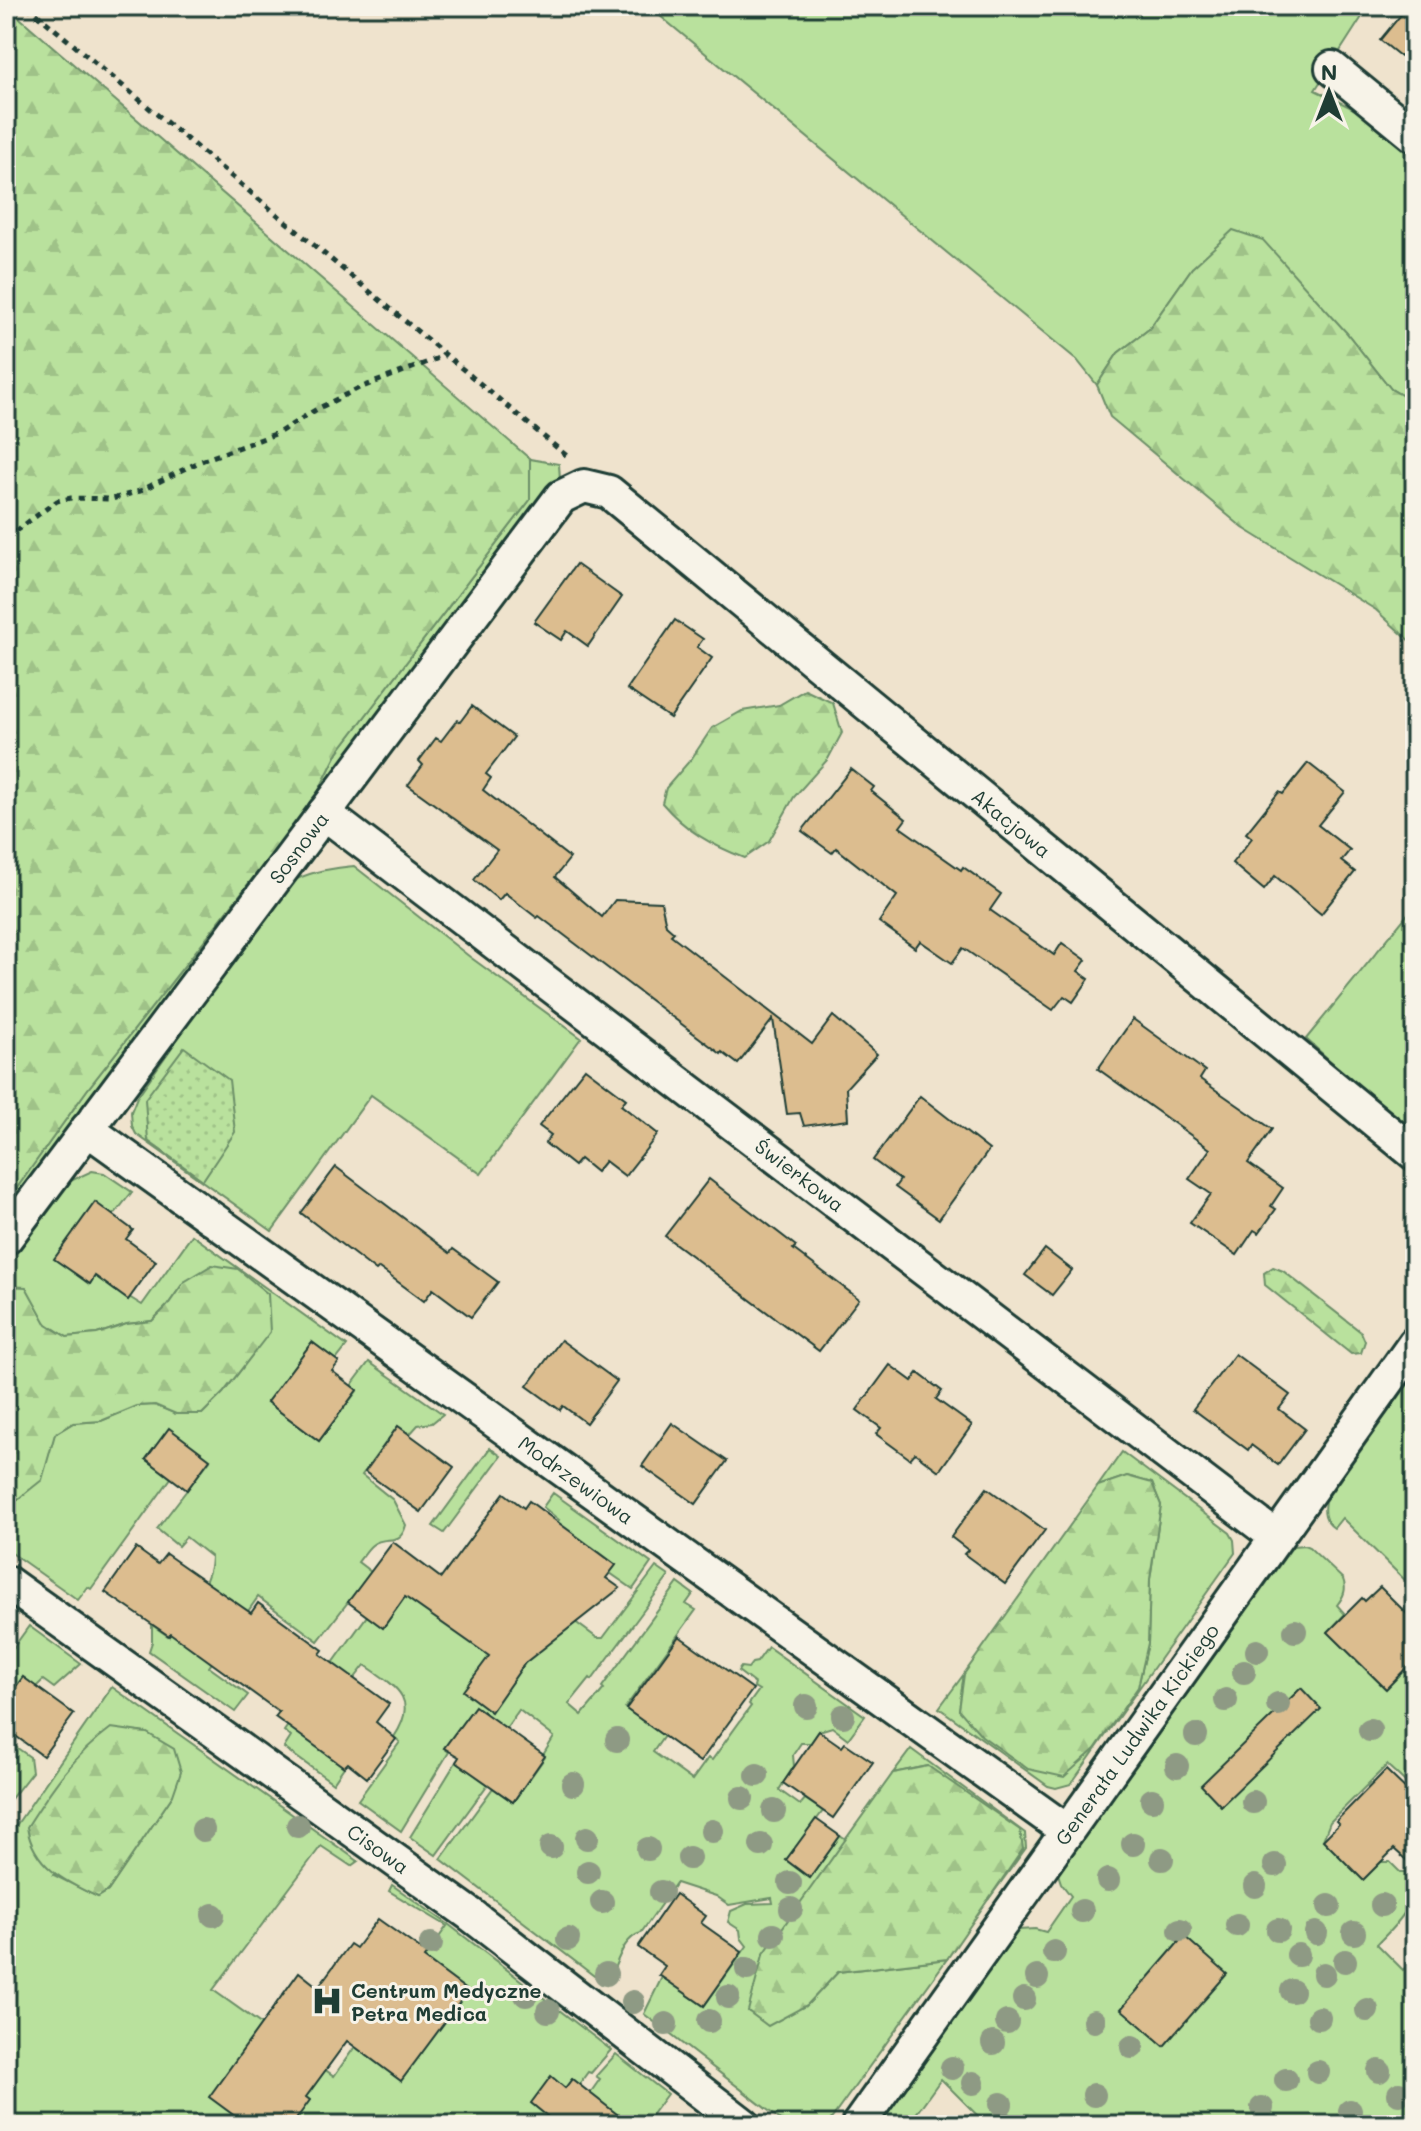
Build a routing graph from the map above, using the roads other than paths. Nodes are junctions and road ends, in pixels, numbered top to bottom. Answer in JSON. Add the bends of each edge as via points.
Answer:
{"nodes":[{"id":1,"x":1332,"y":68,"type":"dead end"},
{"id":2,"x":1415,"y":136,"type":"edge"},
{"id":3,"x":609,"y":492,"type":"joint"},
{"id":4,"x":324,"y":813,"type":"junction"},
{"id":5,"x":87,"y":1129,"type":"junction"},
{"id":6,"x":1415,"y":1154,"type":"edge"},
{"id":7,"x":6,"y":1238,"type":"edge"},
{"id":8,"x":1415,"y":1343,"type":"edge"},
{"id":9,"x":1276,"y":1537,"type":"junction"},
{"id":10,"x":6,"y":1582,"type":"edge"},
{"id":11,"x":1067,"y":1831,"type":"junction"},
{"id":12,"x":744,"y":2125,"type":"edge"},
{"id":13,"x":858,"y":2125,"type":"edge"}],
"edges":[{"from":1,"to":2,"type":"street"},
{"from":3,"to":4,"type":"street","name":"Sosnowa","via":[[584,486],[561,497]]},
{"from":3,"to":6,"type":"street","name":"Akacjowa"},
{"from":4,"to":5,"type":"street","name":"Sosnowa"},
{"from":4,"to":9,"type":"street","name":"Świerkowa"},
{"from":5,"to":7,"type":"street","name":"Sosnowa"},
{"from":5,"to":11,"type":"street","name":"Modrzewiowa"},
{"from":8,"to":9,"type":"street","name":"Generała Ludwika Kickiego"},
{"from":9,"to":11,"type":"street","name":"Generała Ludwika Kickiego"},
{"from":10,"to":12,"type":"street","name":"Cisowa","via":[[459,1906]]},
{"from":11,"to":13,"type":"street","name":"Generała Ludwika Kickiego"}]}
